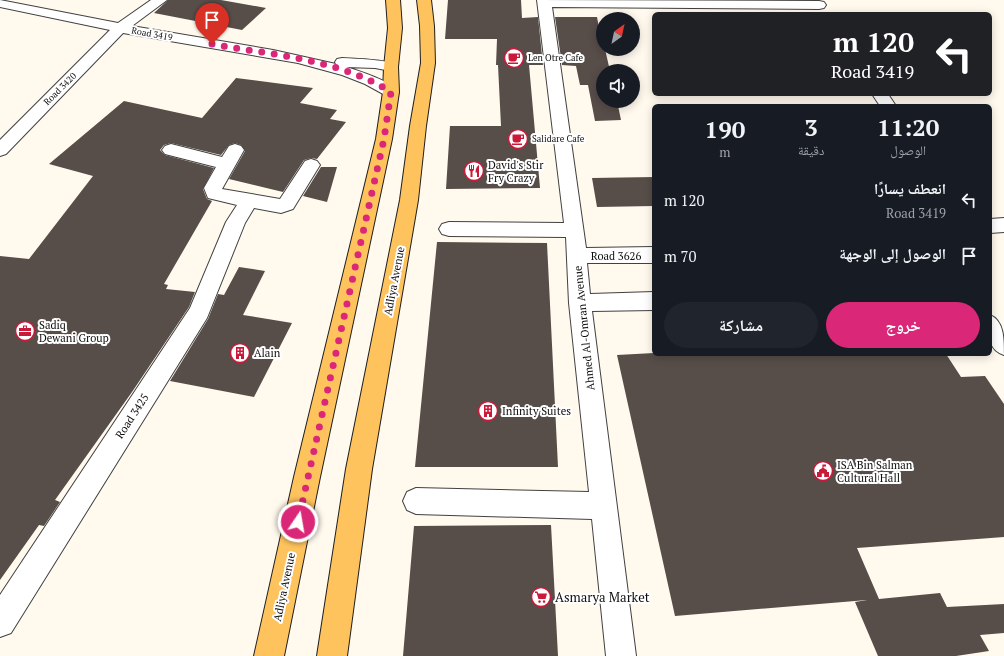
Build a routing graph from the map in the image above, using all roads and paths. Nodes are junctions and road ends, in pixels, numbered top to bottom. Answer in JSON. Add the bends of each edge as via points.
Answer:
{"nodes":[{"id":1,"x":160,"y":0,"type":"edge"},
{"id":2,"x":394,"y":0,"type":"edge"},
{"id":3,"x":424,"y":0,"type":"edge"},
{"id":4,"x":544,"y":2,"type":"edge"},
{"id":5,"x":0,"y":3,"type":"edge"},
{"id":6,"x":820,"y":6,"type":"edge"},
{"id":7,"x":120,"y":28,"type":"junction"},
{"id":8,"x":305,"y":60,"type":"junction"},
{"id":9,"x":391,"y":67,"type":"junction"},
{"id":10,"x":405,"y":108,"type":"junction"},
{"id":11,"x":0,"y":150,"type":"edge"},
{"id":12,"x":171,"y":150,"type":"dead end"},
{"id":13,"x":311,"y":165,"type":"dead end"},
{"id":14,"x":249,"y":201,"type":"junction"},
{"id":15,"x":1004,"y":225,"type":"edge"},
{"id":16,"x":992,"y":226,"type":"edge"},
{"id":17,"x":449,"y":229,"type":"dead end"},
{"id":18,"x":575,"y":230,"type":"junction"},
{"id":19,"x":652,"y":255,"type":"edge"},
{"id":20,"x":577,"y":256,"type":"junction"},
{"id":21,"x":652,"y":301,"type":"edge"},
{"id":22,"x":580,"y":303,"type":"junction"},
{"id":23,"x":992,"y":327,"type":"edge"},
{"id":24,"x":1004,"y":345,"type":"edge"},
{"id":25,"x":416,"y":501,"type":"dead end"},
{"id":26,"x":604,"y":506,"type":"junction"},
{"id":27,"x":0,"y":622,"type":"edge"},
{"id":28,"x":269,"y":656,"type":"edge"},
{"id":29,"x":332,"y":656,"type":"edge"},
{"id":30,"x":621,"y":656,"type":"edge"}],
"edges":[{"from":1,"to":7,"type":"street","name":"Road 3420"},
{"from":2,"to":9,"type":"main road","name":"Adliya Avenue","via":[[395,28]]},
{"from":3,"to":10,"type":"main road","name":"Adliya Avenue","via":[[428,63]]},
{"from":4,"to":6,"type":"street"},
{"from":4,"to":18,"type":"street","name":"Ahmed Al-Omran Avenue"},
{"from":5,"to":7,"type":"street","name":"Road 3419"},
{"from":7,"to":8,"type":"street","name":"Road 3419"},
{"from":7,"to":11,"type":"street","name":"Road 3420"},
{"from":8,"to":9,"type":"street","name":"Road 3419","via":[[358,62]]},
{"from":8,"to":10,"type":"street","name":"Road 3419","via":[[350,72],[379,84]]},
{"from":9,"to":10,"type":"main road","name":"Adliya Avenue"},
{"from":10,"to":28,"type":"main road","name":"Adliya Avenue","via":[[384,139]]},
{"from":10,"to":29,"type":"main road","name":"Adliya Avenue","via":[[409,200],[359,469]]},
{"from":12,"to":14,"type":"street","via":[[231,157],[213,188],[213,193]]},
{"from":13,"to":14,"type":"street","via":[[286,204],[278,206]]},
{"from":14,"to":27,"type":"street","name":"Road 3425","via":[[236,222],[199,312]]},
{"from":15,"to":16,"type":"street"},
{"from":17,"to":18,"type":"street"},
{"from":18,"to":20,"type":"street","name":"Ahmed Al-Omran Avenue"},
{"from":19,"to":20,"type":"street","name":"Road 3626"},
{"from":20,"to":22,"type":"street","name":"Ahmed Al-Omran Avenue"},
{"from":21,"to":22,"type":"street"},
{"from":22,"to":26,"type":"street","name":"Ahmed Al-Omran Avenue"},
{"from":23,"to":24,"type":"street"},
{"from":25,"to":26,"type":"street"},
{"from":26,"to":30,"type":"street","name":"Ahmed Al-Omran Avenue"}]}
